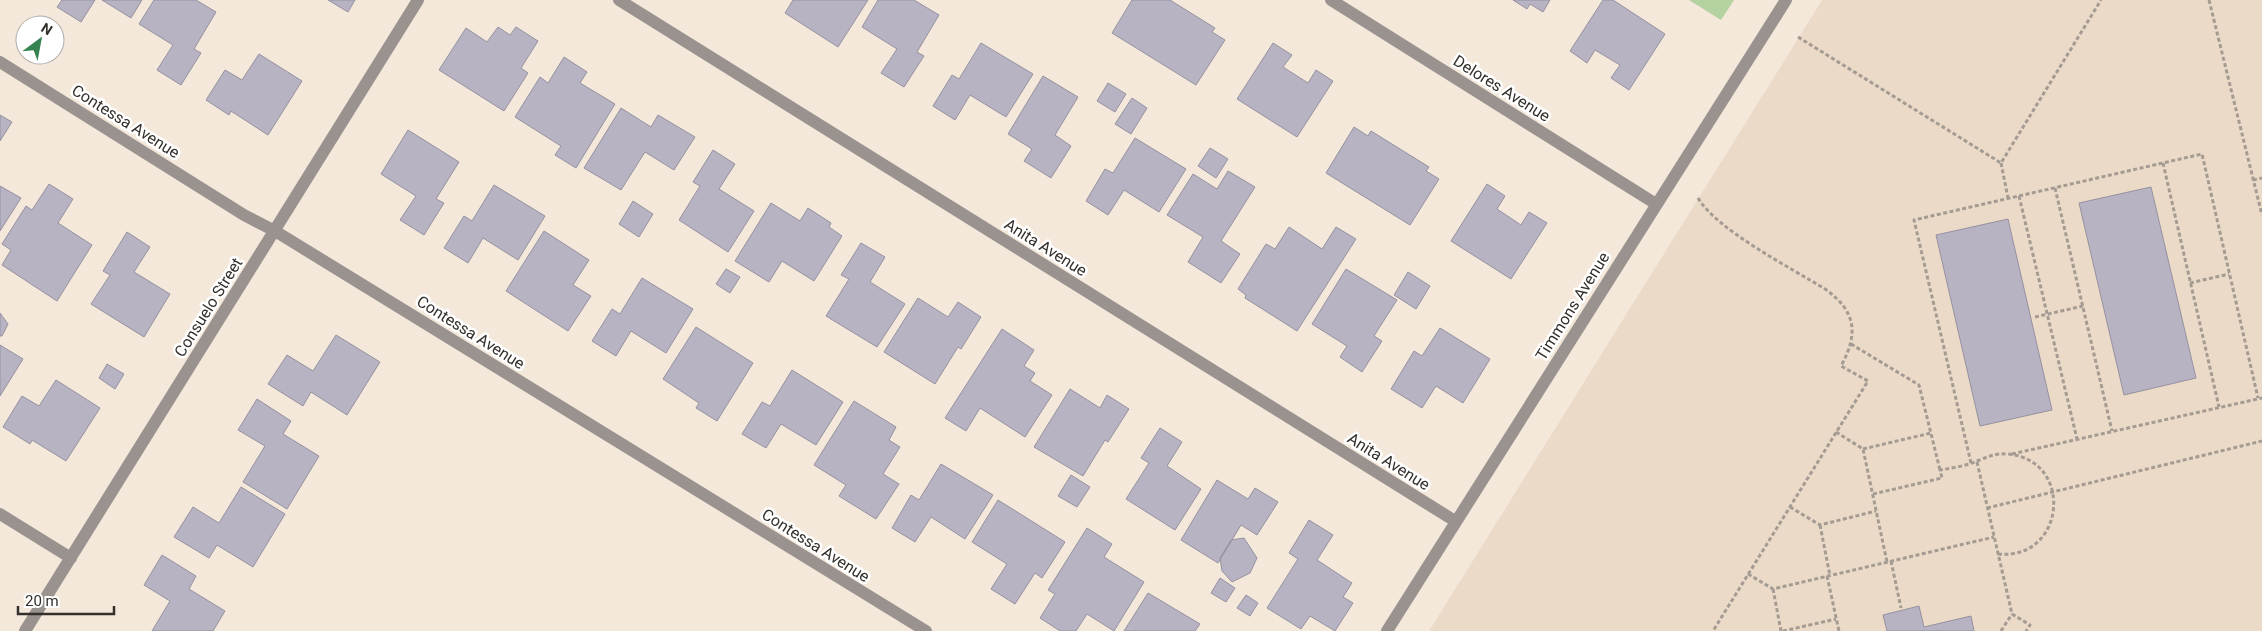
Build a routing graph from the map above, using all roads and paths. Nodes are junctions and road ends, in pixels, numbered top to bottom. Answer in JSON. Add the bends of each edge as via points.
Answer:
{"nodes":[{"id":1,"x":418,"y":0,"type":"edge"},
{"id":2,"x":619,"y":0,"type":"edge"},
{"id":3,"x":1331,"y":0,"type":"edge"},
{"id":4,"x":1786,"y":0,"type":"edge"},
{"id":5,"x":2101,"y":0,"type":"edge"},
{"id":6,"x":2209,"y":0,"type":"edge"},
{"id":7,"x":1798,"y":37,"type":"dead end"},
{"id":8,"x":0,"y":62,"type":"edge"},
{"id":9,"x":2002,"y":163,"type":"junction"},
{"id":10,"x":2163,"y":163,"type":"junction"},
{"id":11,"x":2262,"y":178,"type":"edge"},
{"id":12,"x":2253,"y":180,"type":"junction"},
{"id":13,"x":2055,"y":188,"type":"junction"},
{"id":14,"x":2019,"y":196,"type":"junction"},
{"id":15,"x":1698,"y":198,"type":"dead end"},
{"id":16,"x":2008,"y":198,"type":"junction"},
{"id":17,"x":1656,"y":204,"type":"junction"},
{"id":18,"x":2262,"y":215,"type":"edge"},
{"id":19,"x":275,"y":231,"type":"junction"},
{"id":20,"x":2230,"y":274,"type":"junction"},
{"id":21,"x":2190,"y":283,"type":"junction"},
{"id":22,"x":2083,"y":306,"type":"junction"},
{"id":23,"x":2047,"y":314,"type":"junction"},
{"id":24,"x":2035,"y":317,"type":"dead end"},
{"id":25,"x":1851,"y":344,"type":"junction"},
{"id":26,"x":2260,"y":398,"type":"edge"},
{"id":27,"x":2219,"y":407,"type":"junction"},
{"id":28,"x":2112,"y":431,"type":"junction"},
{"id":29,"x":1836,"y":432,"type":"junction"},
{"id":30,"x":1931,"y":433,"type":"junction"},
{"id":31,"x":2077,"y":439,"type":"junction"},
{"id":32,"x":2262,"y":442,"type":"edge"},
{"id":33,"x":1863,"y":449,"type":"junction"},
{"id":34,"x":2009,"y":454,"type":"junction"},
{"id":35,"x":1976,"y":462,"type":"junction"},
{"id":36,"x":1971,"y":463,"type":"junction"},
{"id":37,"x":1940,"y":470,"type":"junction"},
{"id":38,"x":2053,"y":492,"type":"junction"},
{"id":39,"x":1873,"y":494,"type":"junction"},
{"id":40,"x":1790,"y":506,"type":"junction"},
{"id":41,"x":1987,"y":508,"type":"junction"},
{"id":42,"x":1876,"y":511,"type":"junction"},
{"id":43,"x":0,"y":514,"type":"edge"},
{"id":44,"x":1455,"y":521,"type":"junction"},
{"id":45,"x":1820,"y":525,"type":"junction"},
{"id":46,"x":1994,"y":537,"type":"junction"},
{"id":47,"x":1998,"y":554,"type":"junction"},
{"id":48,"x":71,"y":558,"type":"junction"},
{"id":49,"x":1889,"y":562,"type":"junction"},
{"id":50,"x":1748,"y":574,"type":"junction"},
{"id":51,"x":1829,"y":576,"type":"junction"},
{"id":52,"x":1773,"y":589,"type":"junction"},
{"id":53,"x":1902,"y":608,"type":"dead end"},
{"id":54,"x":2012,"y":614,"type":"junction"},
{"id":55,"x":1836,"y":619,"type":"junction"},
{"id":56,"x":25,"y":631,"type":"edge"},
{"id":57,"x":926,"y":631,"type":"edge"},
{"id":58,"x":1387,"y":631,"type":"edge"},
{"id":59,"x":1713,"y":631,"type":"edge"},
{"id":60,"x":1782,"y":631,"type":"edge"},
{"id":61,"x":1838,"y":631,"type":"edge"},
{"id":62,"x":2001,"y":631,"type":"edge"},
{"id":63,"x":2026,"y":631,"type":"edge"}],
"edges":[{"from":1,"to":19,"type":"street","name":"Consuelo Street"},
{"from":2,"to":44,"type":"street","name":"Anita Avenue"},
{"from":3,"to":17,"type":"street","name":"Delores Avenue"},
{"from":4,"to":17,"type":"street","name":"Timmons Avenue"},
{"from":5,"to":9,"type":"path"},
{"from":6,"to":12,"type":"path"},
{"from":7,"to":9,"type":"path"},
{"from":8,"to":19,"type":"street","name":"Contessa Avenue","via":[[244,215]]},
{"from":9,"to":16,"type":"path"},
{"from":10,"to":13,"type":"path"},
{"from":10,"to":20,"type":"path","via":[[2202,154]]},
{"from":10,"to":21,"type":"path"},
{"from":11,"to":12,"type":"path"},
{"from":12,"to":18,"type":"path"},
{"from":13,"to":14,"type":"path"},
{"from":13,"to":22,"type":"path"},
{"from":14,"to":16,"type":"path"},
{"from":14,"to":23,"type":"path"},
{"from":15,"to":25,"type":"path","via":[[1703,207],[1727,227],[1840,301],[1852,321]]},
{"from":16,"to":36,"type":"path","via":[[1914,220]]},
{"from":17,"to":44,"type":"street","name":"Timmons Avenue"},
{"from":19,"to":48,"type":"street","name":"Consuelo Street"},
{"from":19,"to":57,"type":"street","name":"Contessa Avenue"},
{"from":20,"to":21,"type":"path"},
{"from":20,"to":26,"type":"path"},
{"from":21,"to":27,"type":"path"},
{"from":22,"to":23,"type":"path"},
{"from":22,"to":28,"type":"path"},
{"from":23,"to":24,"type":"path"},
{"from":23,"to":31,"type":"path"},
{"from":25,"to":29,"type":"path","via":[[1842,366],[1868,381]]},
{"from":25,"to":30,"type":"path","via":[[1919,385]]},
{"from":26,"to":27,"type":"path"},
{"from":27,"to":28,"type":"path"},
{"from":28,"to":31,"type":"path"},
{"from":29,"to":33,"type":"path"},
{"from":29,"to":40,"type":"path"},
{"from":30,"to":33,"type":"path"},
{"from":30,"to":37,"type":"path"},
{"from":31,"to":34,"type":"path"},
{"from":32,"to":38,"type":"path"},
{"from":33,"to":39,"type":"path"},
{"from":34,"to":35,"type":"path","via":[[1994,455]]},
{"from":34,"to":38,"type":"path","via":[[2025,458],[2040,469]]},
{"from":35,"to":36,"type":"path"},
{"from":35,"to":41,"type":"path"},
{"from":36,"to":37,"type":"path"},
{"from":37,"to":39,"type":"path","via":[[1942,478]]},
{"from":38,"to":41,"type":"path"},
{"from":38,"to":47,"type":"path","via":[[2052,520],[2043,536],[2021,552]]},
{"from":39,"to":42,"type":"path"},
{"from":40,"to":45,"type":"path"},
{"from":40,"to":50,"type":"path"},
{"from":41,"to":46,"type":"path"},
{"from":42,"to":45,"type":"path"},
{"from":42,"to":49,"type":"path"},
{"from":43,"to":48,"type":"street"},
{"from":44,"to":58,"type":"street","name":"Timmons Avenue"},
{"from":45,"to":51,"type":"path"},
{"from":46,"to":47,"type":"path"},
{"from":46,"to":49,"type":"path"},
{"from":47,"to":54,"type":"path"},
{"from":48,"to":56,"type":"street","name":"Consuelo Street"},
{"from":49,"to":51,"type":"path"},
{"from":49,"to":53,"type":"path"},
{"from":50,"to":52,"type":"path"},
{"from":50,"to":59,"type":"path"},
{"from":51,"to":52,"type":"path"},
{"from":51,"to":55,"type":"path"},
{"from":52,"to":60,"type":"path"},
{"from":54,"to":62,"type":"path"},
{"from":54,"to":63,"type":"path","via":[[2030,625]]},
{"from":55,"to":60,"type":"path"},
{"from":55,"to":61,"type":"path"}]}
